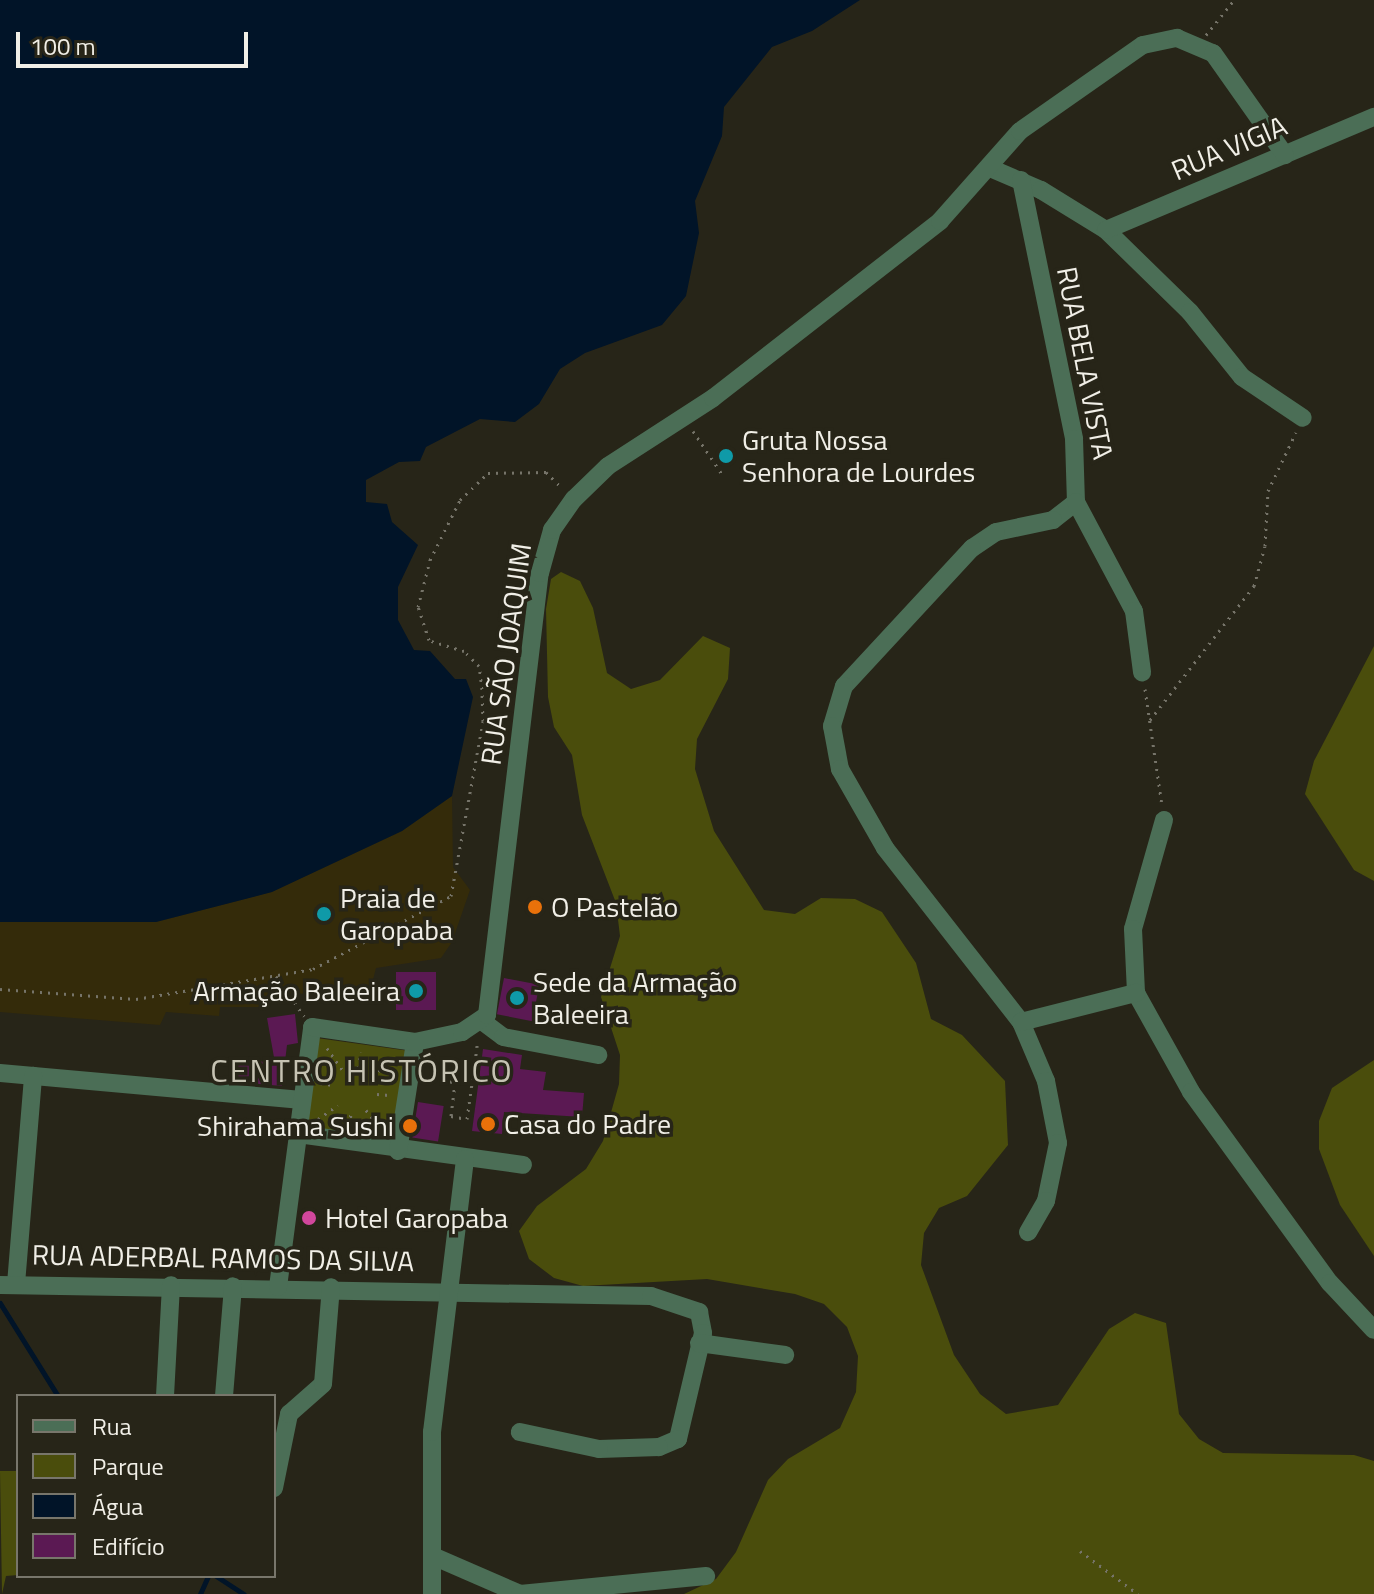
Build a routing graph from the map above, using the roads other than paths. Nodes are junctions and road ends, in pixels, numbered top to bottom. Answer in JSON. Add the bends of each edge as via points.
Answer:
{"nodes":[{"id":1,"x":1374,"y":117,"type":"edge"},
{"id":2,"x":1285,"y":155,"type":"junction"},
{"id":3,"x":990,"y":168,"type":"junction"},
{"id":4,"x":1021,"y":180,"type":"junction"},
{"id":5,"x":1106,"y":230,"type":"junction"},
{"id":6,"x":1303,"y":418,"type":"road end"},
{"id":7,"x":1076,"y":502,"type":"junction"},
{"id":8,"x":1142,"y":672,"type":"road end"},
{"id":9,"x":1164,"y":820,"type":"road end"},
{"id":10,"x":1136,"y":993,"type":"junction"},
{"id":11,"x":482,"y":1021,"type":"junction"},
{"id":12,"x":1021,"y":1022,"type":"junction"},
{"id":13,"x":415,"y":1042,"type":"junction"},
{"id":14,"x":598,"y":1055,"type":"dead end"},
{"id":15,"x":0,"y":1073,"type":"edge"},
{"id":16,"x":33,"y":1076,"type":"junction"},
{"id":17,"x":302,"y":1100,"type":"junction"},
{"id":18,"x":298,"y":1134,"type":"junction"},
{"id":19,"x":398,"y":1151,"type":"junction"},
{"id":20,"x":465,"y":1159,"type":"junction"},
{"id":21,"x":523,"y":1165,"type":"dead end"},
{"id":22,"x":1028,"y":1232,"type":"dead end"},
{"id":23,"x":6,"y":1285,"type":"edge"},
{"id":24,"x":171,"y":1285,"type":"junction"},
{"id":25,"x":233,"y":1286,"type":"junction"},
{"id":26,"x":278,"y":1287,"type":"junction"},
{"id":27,"x":331,"y":1287,"type":"junction"},
{"id":28,"x":446,"y":1288,"type":"junction"},
{"id":29,"x":1374,"y":1330,"type":"edge"},
{"id":30,"x":699,"y":1343,"type":"junction"},
{"id":31,"x":785,"y":1355,"type":"dead end"},
{"id":32,"x":165,"y":1394,"type":"edge"},
{"id":33,"x":224,"y":1394,"type":"edge"},
{"id":34,"x":520,"y":1432,"type":"dead end"},
{"id":35,"x":276,"y":1478,"type":"edge"},
{"id":36,"x":435,"y":1557,"type":"junction"},
{"id":37,"x":706,"y":1576,"type":"dead end"},
{"id":38,"x":432,"y":1594,"type":"edge"}],
"edges":[{"from":1,"to":2,"type":"street","name":"RUA VIGIA"},
{"from":2,"to":3,"type":"street","name":"RUA SÃO JOAQUIM","via":[[1226,68],[1199,44],[1159,38],[1020,131]]},
{"from":2,"to":5,"type":"street","name":"RUA VIGIA"},
{"from":3,"to":4,"type":"street"},
{"from":3,"to":11,"type":"street","name":"RUA SÃO JOAQUIM","via":[[940,221],[685,417],[608,466],[552,530],[540,573],[491,999]]},
{"from":4,"to":5,"type":"street"},
{"from":4,"to":7,"type":"street","name":"RUA BELA VISTA","via":[[1074,439]]},
{"from":5,"to":6,"type":"street","via":[[1190,312],[1242,377]]},
{"from":7,"to":8,"type":"street","via":[[1134,611]]},
{"from":7,"to":12,"type":"street","name":"RUA BELA VISTA","via":[[1053,520],[996,532],[972,548],[884,639],[844,686],[834,707],[840,769],[917,894]]},
{"from":9,"to":10,"type":"street","via":[[1133,929]]},
{"from":10,"to":12,"type":"street"},
{"from":10,"to":29,"type":"street","via":[[1191,1092],[1330,1283]]},
{"from":11,"to":13,"type":"street"},
{"from":11,"to":14,"type":"street","via":[[503,1037]]},
{"from":12,"to":22,"type":"street","via":[[1046,1081],[1058,1143],[1046,1201]]},
{"from":13,"to":17,"type":"street","via":[[312,1027]]},
{"from":13,"to":19,"type":"street"},
{"from":15,"to":16,"type":"street"},
{"from":16,"to":17,"type":"street"},
{"from":16,"to":23,"type":"street"},
{"from":17,"to":18,"type":"street"},
{"from":18,"to":19,"type":"street"},
{"from":18,"to":26,"type":"street"},
{"from":19,"to":20,"type":"street"},
{"from":20,"to":21,"type":"street"},
{"from":20,"to":28,"type":"street"},
{"from":23,"to":24,"type":"street","name":"RUA ADERBAL RAMOS DA SILVA"},
{"from":24,"to":25,"type":"street","name":"RUA ADERBAL RAMOS DA SILVA"},
{"from":24,"to":32,"type":"street"},
{"from":25,"to":26,"type":"street","name":"RUA ADERBAL RAMOS DA SILVA"},
{"from":25,"to":33,"type":"street"},
{"from":26,"to":27,"type":"street","name":"RUA ADERBAL RAMOS DA SILVA"},
{"from":27,"to":28,"type":"street","name":"RUA ADERBAL RAMOS DA SILVA"},
{"from":27,"to":35,"type":"street","via":[[323,1384],[289,1414]]},
{"from":28,"to":30,"type":"street","name":"RUA ADERBAL RAMOS DA SILVA","via":[[670,1299],[699,1312]]},
{"from":28,"to":36,"type":"street","via":[[432,1432]]},
{"from":30,"to":31,"type":"street"},
{"from":30,"to":34,"type":"street","via":[[685,1420],[669,1444],[583,1448]]},
{"from":36,"to":37,"type":"street","via":[[520,1594]]},
{"from":36,"to":38,"type":"street"}]}
